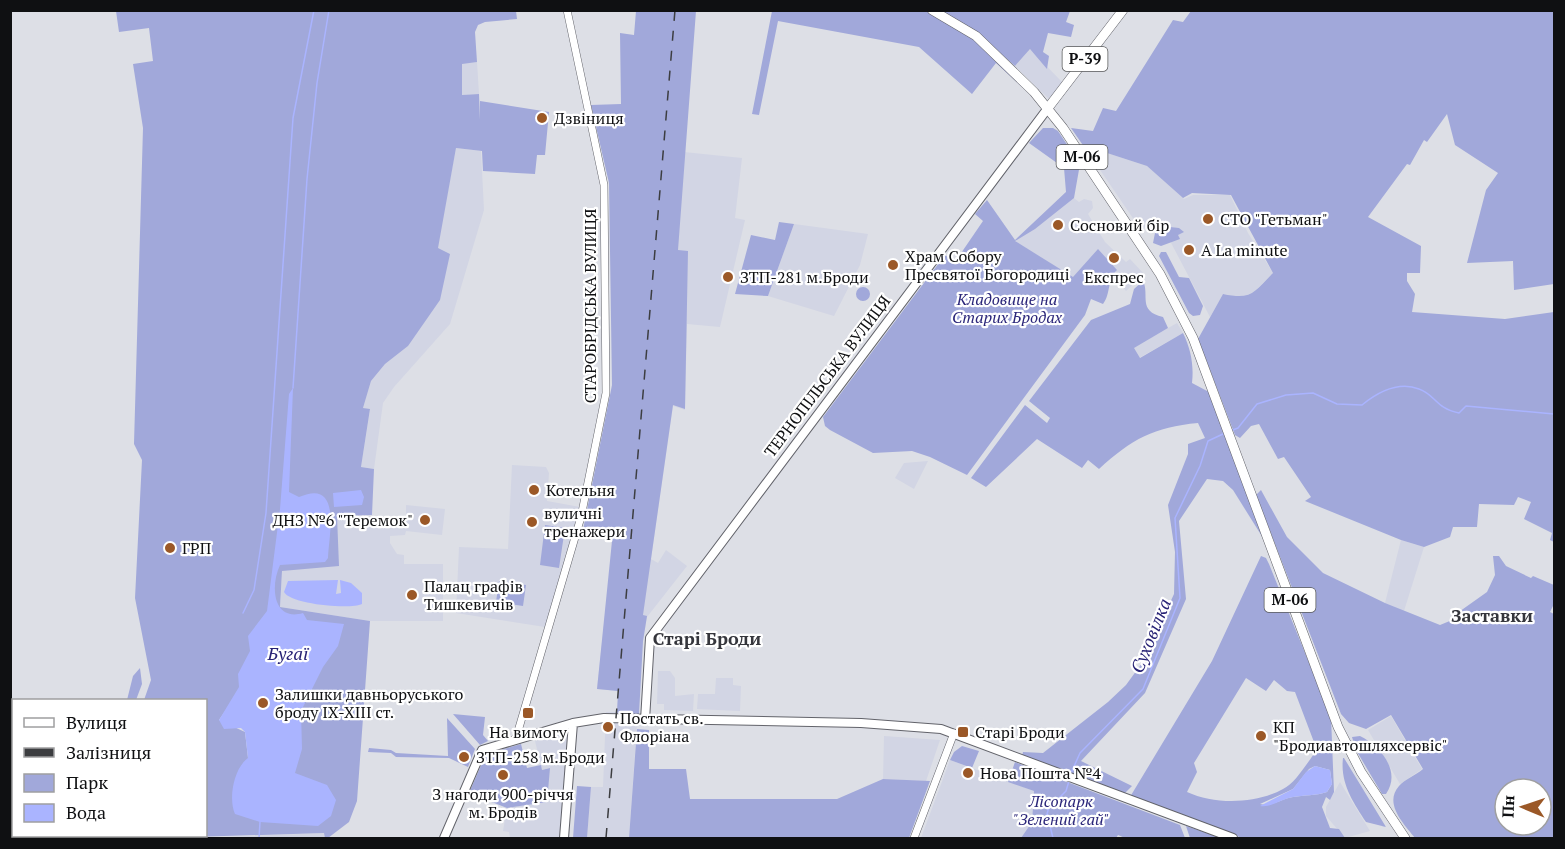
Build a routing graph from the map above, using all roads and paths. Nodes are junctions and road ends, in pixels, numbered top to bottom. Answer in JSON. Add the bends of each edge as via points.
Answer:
{"nodes":[{"id":1,"x":567,"y":10,"type":"edge"},
{"id":2,"x":932,"y":10,"type":"edge"},
{"id":3,"x":1123,"y":10,"type":"edge"},
{"id":4,"x":1048,"y":108,"type":"junction"},
{"id":5,"x":645,"y":720,"type":"junction"},
{"id":6,"x":573,"y":723,"type":"junction"},
{"id":7,"x":954,"y":734,"type":"junction"},
{"id":8,"x":516,"y":738,"type":"junction"},
{"id":9,"x":444,"y":838,"type":"edge"},
{"id":10,"x":564,"y":838,"type":"edge"},
{"id":11,"x":914,"y":838,"type":"edge"},
{"id":12,"x":1233,"y":838,"type":"edge"},
{"id":13,"x":1405,"y":838,"type":"edge"}],
"edges":[{"from":1,"to":8,"type":"street","name":"СТАРОБРІДСЬКА ВУЛИЦЯ","via":[[604,186],[606,393],[581,517]]},
{"from":2,"to":4,"type":"main road","number":"М-06","via":[[983,42]]},
{"from":3,"to":4,"type":"main road","name":"ТЕРНОПІЛЬСЬКА ВУЛИЦЯ","number":"Р-39"},
{"from":4,"to":5,"type":"main road","name":"ТЕРНОПІЛЬСЬКА ВУЛИЦЯ","via":[[650,638]]},
{"from":4,"to":13,"type":"main road","number":"М-06","via":[[1160,274],[1193,339],[1338,727],[1361,772]]},
{"from":5,"to":6,"type":"main road","via":[[601,718]]},
{"from":5,"to":7,"type":"main road","via":[[861,723],[940,729]]},
{"from":6,"to":8,"type":"main road"},
{"from":6,"to":10,"type":"main road"},
{"from":7,"to":11,"type":"street"},
{"from":7,"to":12,"type":"main road"},
{"from":8,"to":9,"type":"main road","via":[[482,750]]}]}
